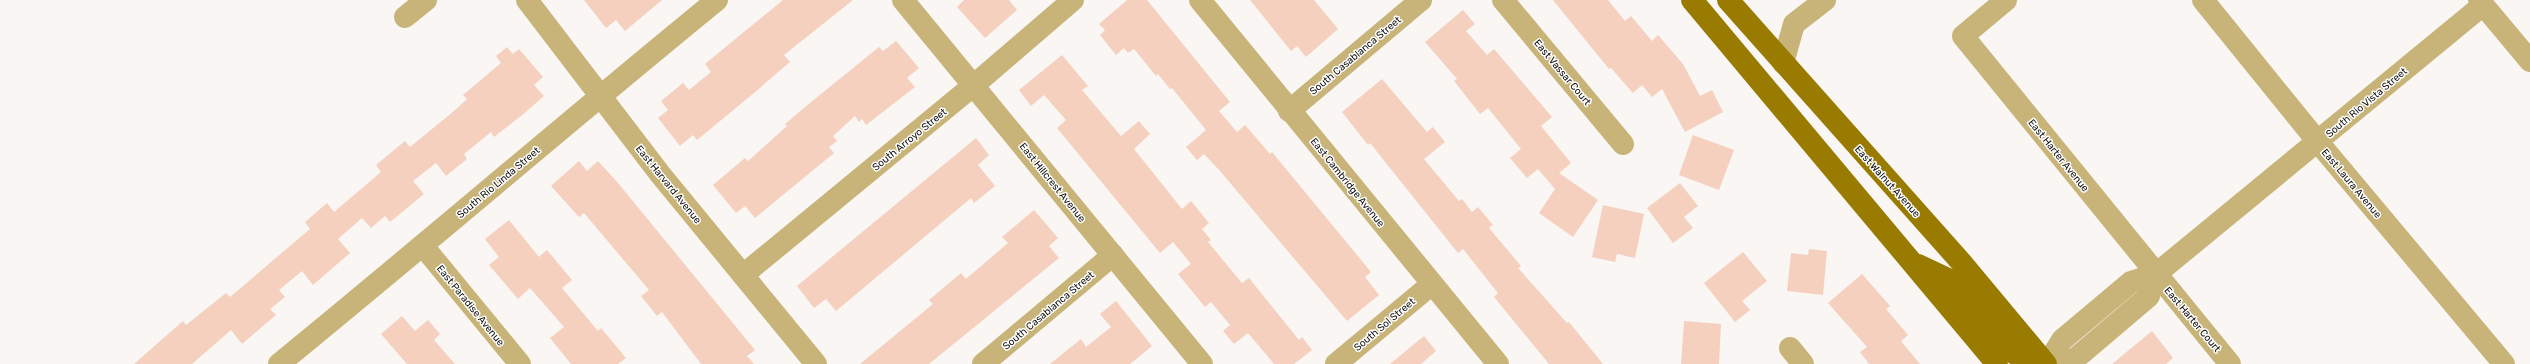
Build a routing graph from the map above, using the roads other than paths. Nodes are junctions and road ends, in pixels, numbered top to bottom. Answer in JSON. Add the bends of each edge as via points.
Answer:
{"nodes":[{"id":1,"x":426,"y":0,"type":"edge"},
{"id":2,"x":527,"y":0,"type":"edge"},
{"id":3,"x":717,"y":0,"type":"edge"},
{"id":4,"x":903,"y":0,"type":"edge"},
{"id":5,"x":1073,"y":0,"type":"edge"},
{"id":6,"x":1200,"y":0,"type":"edge"},
{"id":7,"x":1421,"y":0,"type":"edge"},
{"id":8,"x":1503,"y":0,"type":"edge"},
{"id":9,"x":1692,"y":0,"type":"edge"},
{"id":10,"x":1728,"y":0,"type":"edge"},
{"id":11,"x":1825,"y":0,"type":"edge"},
{"id":12,"x":2006,"y":0,"type":"edge"},
{"id":13,"x":2203,"y":0,"type":"edge"},
{"id":14,"x":2481,"y":2,"type":"edge"},
{"id":15,"x":405,"y":17,"type":"dead end"},
{"id":16,"x":2530,"y":61,"type":"edge"},
{"id":17,"x":1783,"y":62,"type":"junction"},
{"id":18,"x":1762,"y":84,"type":"junction"},
{"id":19,"x":974,"y":85,"type":"junction"},
{"id":20,"x":599,"y":96,"type":"junction"},
{"id":21,"x":1289,"y":111,"type":"junction"},
{"id":22,"x":2318,"y":142,"type":"junction"},
{"id":23,"x":1623,"y":144,"type":"dead end"},
{"id":24,"x":423,"y":246,"type":"junction"},
{"id":25,"x":1113,"y":255,"type":"junction"},
{"id":26,"x":1911,"y":262,"type":"junction"},
{"id":27,"x":2156,"y":274,"type":"junction"},
{"id":28,"x":743,"y":275,"type":"junction"},
{"id":29,"x":1432,"y":284,"type":"junction"},
{"id":30,"x":279,"y":364,"type":"edge"},
{"id":31,"x":520,"y":364,"type":"edge"},
{"id":32,"x":816,"y":364,"type":"edge"},
{"id":33,"x":983,"y":364,"type":"edge"},
{"id":34,"x":1202,"y":364,"type":"edge"},
{"id":35,"x":1336,"y":364,"type":"edge"},
{"id":36,"x":1498,"y":364,"type":"edge"},
{"id":37,"x":1997,"y":364,"type":"edge"},
{"id":38,"x":2046,"y":364,"type":"edge"},
{"id":39,"x":2050,"y":364,"type":"edge"},
{"id":40,"x":2230,"y":364,"type":"edge"},
{"id":41,"x":2504,"y":364,"type":"edge"}],
"edges":[{"from":1,"to":15,"type":"street"},
{"from":2,"to":20,"type":"street","name":"East Harvard Avenue"},
{"from":3,"to":20,"type":"street","name":"South Rio Linda Street"},
{"from":4,"to":19,"type":"street","name":"East Hillcrest Avenue"},
{"from":5,"to":19,"type":"street","name":"South Arroyo Street"},
{"from":6,"to":21,"type":"street","name":"East Cambridge Avenue"},
{"from":7,"to":21,"type":"street","name":"South Casablanca Street"},
{"from":8,"to":23,"type":"street","name":"East Vassar Court"},
{"from":9,"to":18,"type":"main road"},
{"from":10,"to":17,"type":"main road","name":"East Walnut Avenue"},
{"from":11,"to":17,"type":"street","via":[[1794,24]]},
{"from":12,"to":27,"type":"street","name":"East Harter Avenue","via":[[1962,36]]},
{"from":13,"to":22,"type":"street","name":"East Laura Avenue"},
{"from":14,"to":16,"type":"street"},
{"from":14,"to":22,"type":"street","name":"South Rio Vista Street"},
{"from":17,"to":18,"type":"main road"},
{"from":17,"to":38,"type":"main road","name":"East Walnut Avenue","via":[[1961,262]]},
{"from":18,"to":26,"type":"main road"},
{"from":19,"to":25,"type":"street","name":"East Hillcrest Avenue"},
{"from":19,"to":28,"type":"street","name":"South Arroyo Street"},
{"from":20,"to":24,"type":"street","name":"South Rio Linda Street"},
{"from":20,"to":28,"type":"street","name":"East Harvard Avenue"},
{"from":21,"to":29,"type":"street","name":"East Cambridge Avenue"},
{"from":22,"to":27,"type":"street","name":"South Rio Vista Street"},
{"from":22,"to":41,"type":"street","name":"East Laura Avenue"},
{"from":24,"to":30,"type":"street","name":"South Rio Linda Street"},
{"from":24,"to":31,"type":"street","name":"East Paradise Avenue"},
{"from":25,"to":33,"type":"street","name":"South Casablanca Street"},
{"from":25,"to":34,"type":"street","name":"East Hillcrest Avenue"},
{"from":26,"to":37,"type":"main road"},
{"from":26,"to":38,"type":"main road","via":[[1952,281],[2015,354]]},
{"from":27,"to":38,"type":"street","name":"South Rio Vista Street","via":[[2131,282],[2062,340]]},
{"from":27,"to":39,"type":"street","via":[[2149,296],[2075,359]]},
{"from":27,"to":40,"type":"street","name":"East Harter Court"},
{"from":28,"to":32,"type":"street","name":"East Harvard Avenue"},
{"from":29,"to":35,"type":"street","name":"South Sol Street"},
{"from":29,"to":36,"type":"street","name":"East Cambridge Avenue"}]}
